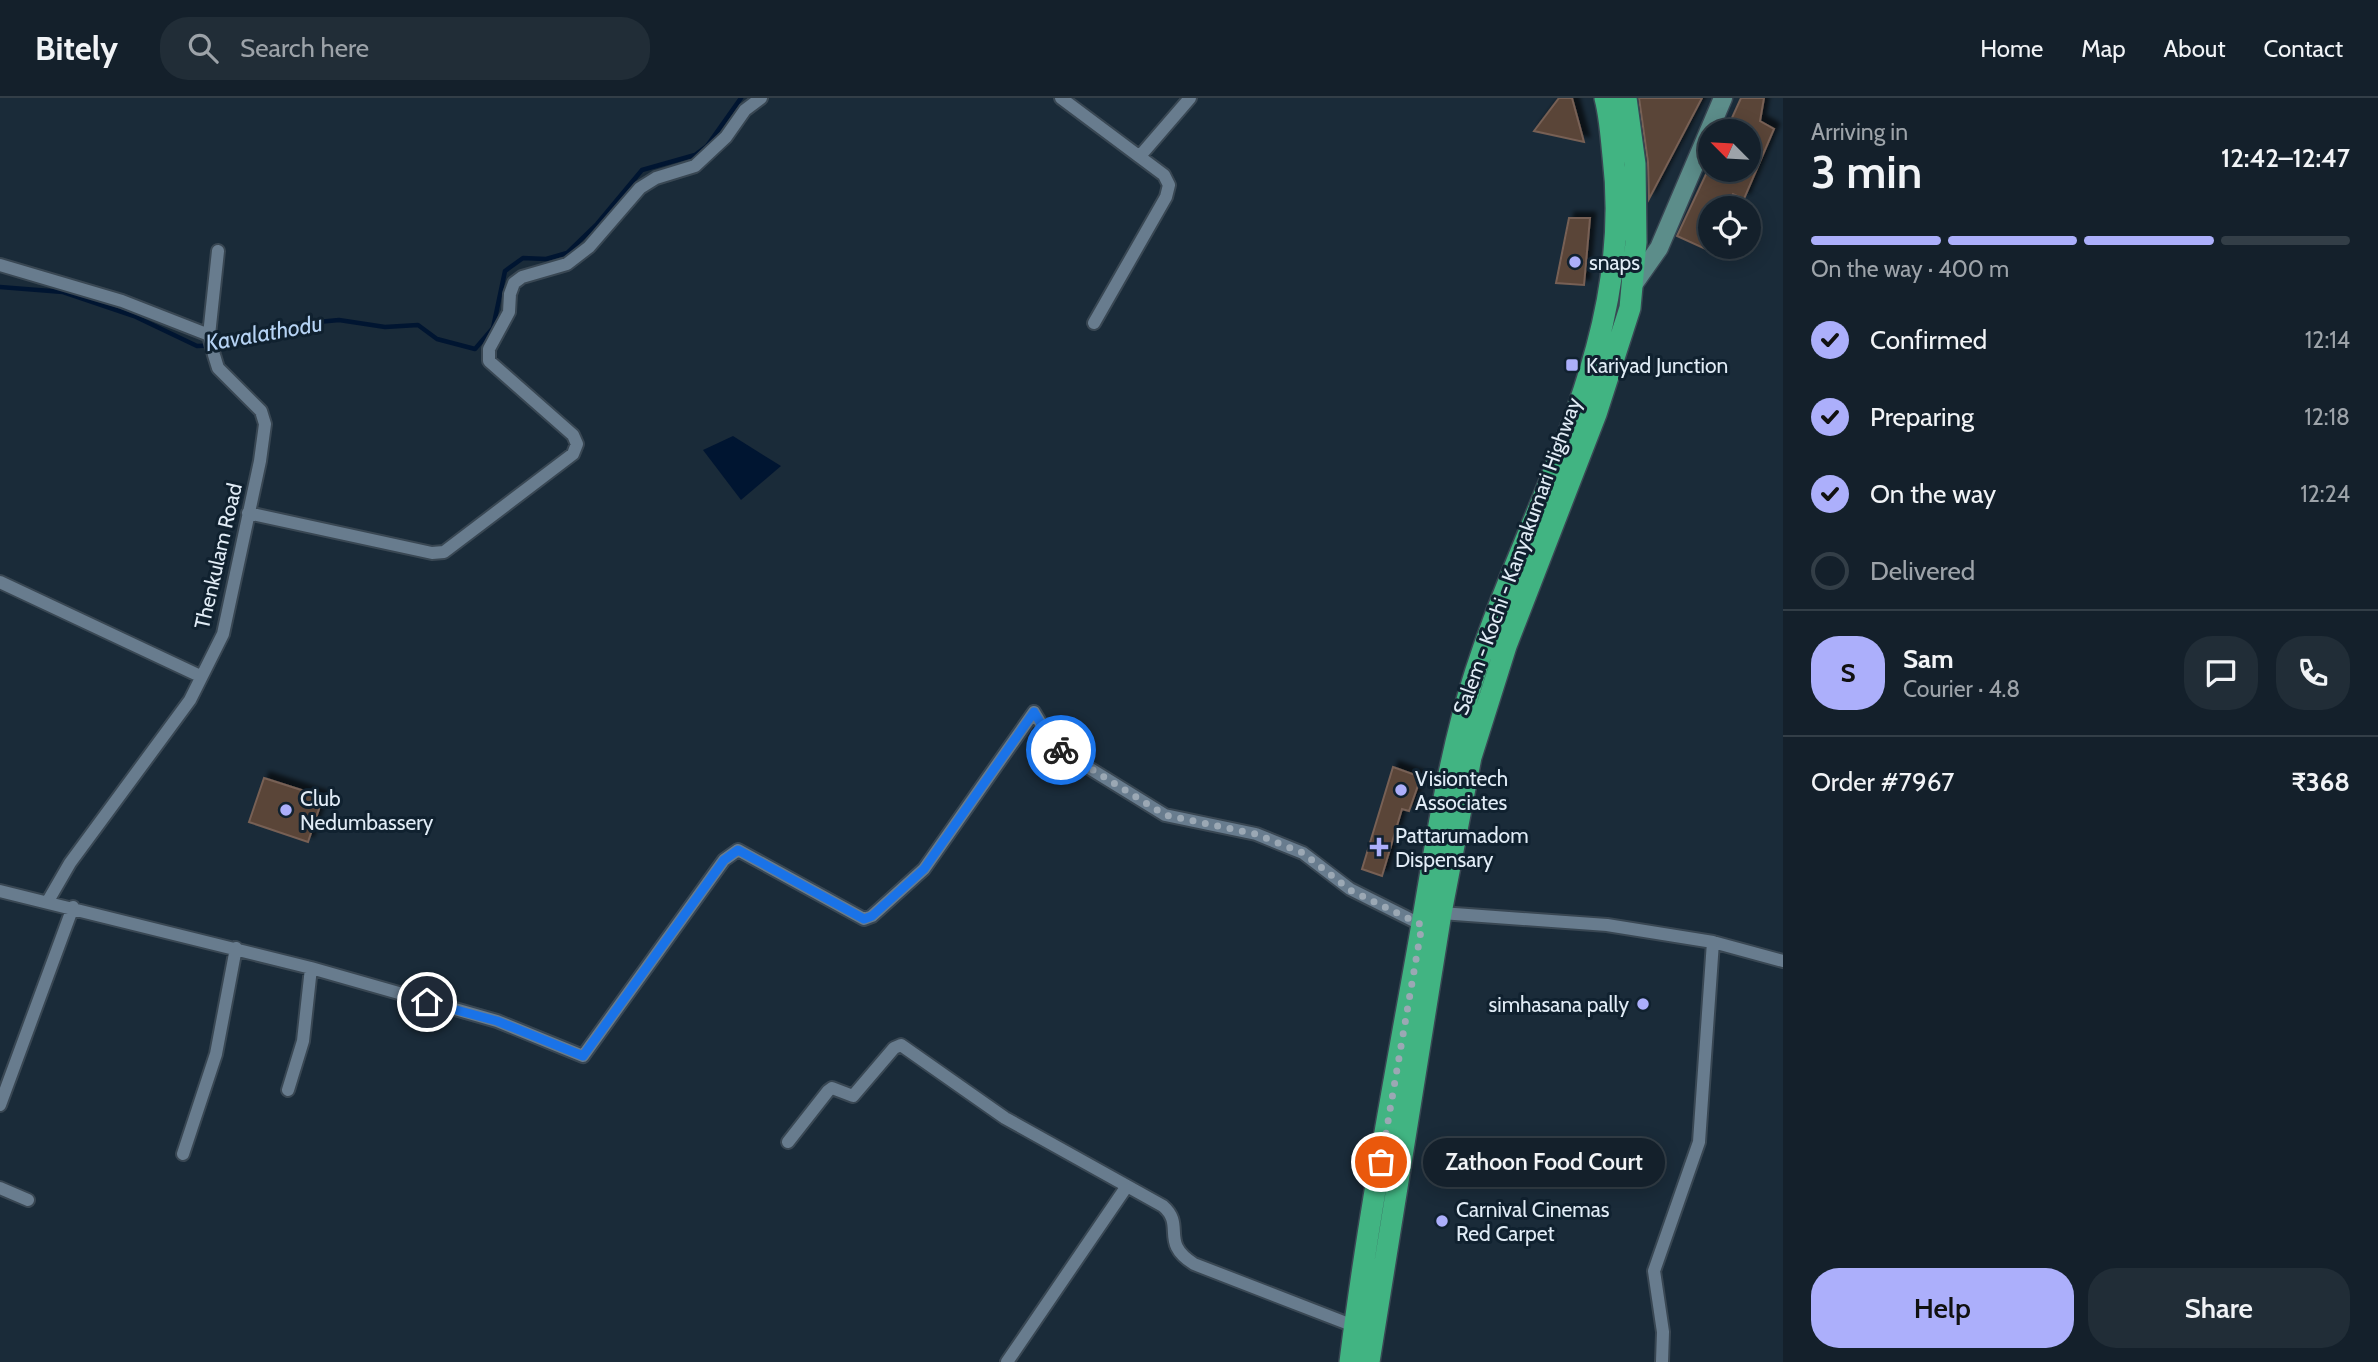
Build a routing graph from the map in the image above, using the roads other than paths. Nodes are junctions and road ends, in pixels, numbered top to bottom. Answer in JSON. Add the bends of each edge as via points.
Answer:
{"nodes":[{"id":1,"x":761,"y":98,"type":"edge"},
{"id":2,"x":1061,"y":98,"type":"edge"},
{"id":3,"x":1191,"y":98,"type":"edge"},
{"id":4,"x":1605,"y":98,"type":"edge"},
{"id":5,"x":1626,"y":98,"type":"edge"},
{"id":6,"x":1723,"y":98,"type":"edge"},
{"id":7,"x":1140,"y":156,"type":"junction"},
{"id":8,"x":218,"y":251,"type":"dead end"},
{"id":9,"x":0,"y":265,"type":"edge"},
{"id":10,"x":1623,"y":284,"type":"junction"},
{"id":11,"x":1094,"y":323,"type":"dead end"},
{"id":12,"x":209,"y":335,"type":"junction"},
{"id":13,"x":247,"y":513,"type":"junction"},
{"id":14,"x":0,"y":582,"type":"edge"},
{"id":15,"x":200,"y":676,"type":"junction"},
{"id":16,"x":0,"y":891,"type":"edge"},
{"id":17,"x":48,"y":901,"type":"junction"},
{"id":18,"x":73,"y":907,"type":"junction"},
{"id":19,"x":1441,"y":913,"type":"junction"},
{"id":20,"x":1422,"y":925,"type":"junction"},
{"id":21,"x":1713,"y":942,"type":"junction"},
{"id":22,"x":236,"y":948,"type":"junction"},
{"id":23,"x":1783,"y":961,"type":"edge"},
{"id":24,"x":311,"y":968,"type":"junction"},
{"id":25,"x":288,"y":1090,"type":"dead end"},
{"id":26,"x":0,"y":1105,"type":"edge"},
{"id":27,"x":788,"y":1142,"type":"dead end"},
{"id":28,"x":183,"y":1154,"type":"dead end"},
{"id":29,"x":1127,"y":1186,"type":"junction"},
{"id":30,"x":0,"y":1188,"type":"edge"},
{"id":31,"x":28,"y":1200,"type":"dead end"},
{"id":32,"x":1354,"y":1326,"type":"junction"},
{"id":33,"x":1007,"y":1362,"type":"edge"},
{"id":34,"x":1350,"y":1362,"type":"edge"},
{"id":35,"x":1369,"y":1362,"type":"edge"},
{"id":36,"x":1662,"y":1362,"type":"edge"}],
"edges":[{"from":1,"to":13,"type":"street","via":[[695,166],[640,188],[589,247],[567,264],[514,283],[509,312],[489,349],[489,361],[573,435],[577,444],[573,454],[444,552]]},
{"from":2,"to":7,"type":"street"},
{"from":3,"to":7,"type":"street"},
{"from":4,"to":10,"type":"highway","name":"Salem - Kochi - Kanyakumari Highway"},
{"from":5,"to":10,"type":"highway","name":"Salem - Kochi - Kanyakumari Highway","via":[[1635,164],[1636,242]]},
{"from":6,"to":10,"type":"main road","via":[[1659,248]]},
{"from":7,"to":11,"type":"street","via":[[1164,175],[1169,185],[1166,197]]},
{"from":8,"to":12,"type":"street"},
{"from":9,"to":12,"type":"street","via":[[122,301]]},
{"from":10,"to":19,"type":"highway","name":"Salem - Kochi - Kanyakumari Highway","via":[[1630,308],[1616,358],[1486,703]]},
{"from":10,"to":20,"type":"highway","name":"Salem - Kochi - Kanyakumari Highway","via":[[1463,714]]},
{"from":12,"to":13,"type":"street","name":"Thenkulam Road","via":[[218,368],[261,411],[265,424]]},
{"from":13,"to":15,"type":"street","name":"Thenkulam Road","via":[[223,634]]},
{"from":14,"to":15,"type":"street"},
{"from":15,"to":17,"type":"street","name":"Thenkulam Road","via":[[190,700],[70,863]]},
{"from":16,"to":17,"type":"street"},
{"from":17,"to":18,"type":"street"},
{"from":18,"to":22,"type":"street"},
{"from":18,"to":26,"type":"street"},
{"from":19,"to":21,"type":"street","via":[[1607,925]]},
{"from":19,"to":35,"type":"highway","name":"Salem - Kochi - Kanyakumari Highway"},
{"from":20,"to":24,"type":"street","via":[[1350,890],[1303,853],[1256,834],[1165,815],[1055,747],[1034,712],[924,869],[872,916],[864,919],[738,850],[724,860],[583,1056],[497,1021]]},
{"from":20,"to":32,"type":"highway","name":"Salem - Kochi - Kanyakumari Highway"},
{"from":21,"to":23,"type":"street"},
{"from":21,"to":36,"type":"street","via":[[1699,1142],[1654,1271],[1663,1332]]},
{"from":22,"to":24,"type":"street"},
{"from":22,"to":28,"type":"street","via":[[216,1054]]},
{"from":24,"to":25,"type":"street","via":[[303,1041]]},
{"from":27,"to":29,"type":"street","via":[[828,1091],[832,1088],[853,1096],[901,1045],[1005,1118]]},
{"from":29,"to":32,"type":"street","via":[[1170,1212],[1173,1241],[1180,1255],[1194,1264]]},
{"from":29,"to":33,"type":"street"},
{"from":30,"to":31,"type":"street"},
{"from":32,"to":34,"type":"highway","name":"Salem - Kochi - Kanyakumari Highway"}]}
